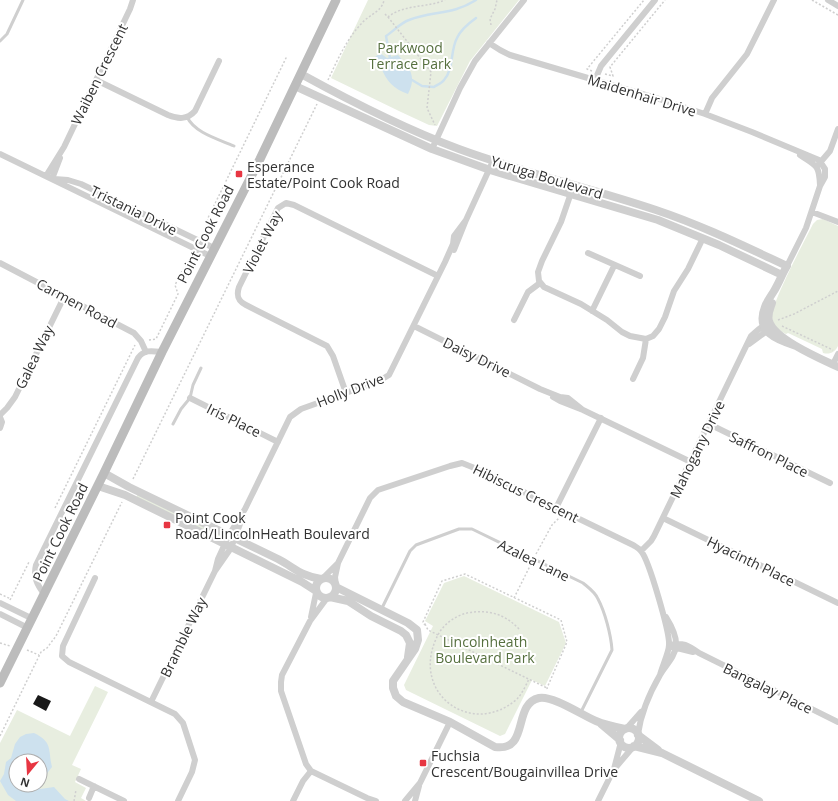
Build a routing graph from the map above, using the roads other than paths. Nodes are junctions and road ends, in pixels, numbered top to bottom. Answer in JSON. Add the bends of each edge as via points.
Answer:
{"nodes":[{"id":1,"x":23,"y":0,"type":"edge"},
{"id":2,"x":133,"y":0,"type":"edge"},
{"id":3,"x":336,"y":0,"type":"edge"},
{"id":4,"x":524,"y":0,"type":"edge"},
{"id":5,"x":655,"y":0,"type":"edge"},
{"id":6,"x":774,"y":0,"type":"edge"},
{"id":7,"x":828,"y":0,"type":"edge"},
{"id":8,"x":838,"y":6,"type":"edge"},
{"id":9,"x":0,"y":41,"type":"edge"},
{"id":10,"x":489,"y":43,"type":"junction"},
{"id":11,"x":218,"y":61,"type":"dead end"},
{"id":12,"x":301,"y":74,"type":"junction"},
{"id":13,"x":96,"y":80,"type":"junction"},
{"id":14,"x":595,"y":80,"type":"junction"},
{"id":15,"x":295,"y":86,"type":"junction"},
{"id":16,"x":705,"y":114,"type":"junction"},
{"id":17,"x":187,"y":117,"type":"junction"},
{"id":18,"x":838,"y":129,"type":"edge"},
{"id":19,"x":436,"y":140,"type":"junction"},
{"id":20,"x":234,"y":146,"type":"dead end"},
{"id":21,"x":432,"y":149,"type":"junction"},
{"id":22,"x":0,"y":154,"type":"edge"},
{"id":23,"x":493,"y":161,"type":"junction"},
{"id":24,"x":819,"y":165,"type":"junction"},
{"id":25,"x":490,"y":170,"type":"junction"},
{"id":26,"x":49,"y":178,"type":"junction"},
{"id":27,"x":573,"y":184,"type":"junction"},
{"id":28,"x":571,"y":194,"type":"junction"},
{"id":29,"x":812,"y":212,"type":"junction"},
{"id":30,"x":838,"y":222,"type":"edge"},
{"id":31,"x":703,"y":238,"type":"junction"},
{"id":32,"x":212,"y":252,"type":"junction"},
{"id":33,"x":588,"y":253,"type":"dead end"},
{"id":34,"x":0,"y":263,"type":"edge"},
{"id":35,"x":614,"y":266,"type":"junction"},
{"id":36,"x":787,"y":266,"type":"junction"},
{"id":37,"x":782,"y":275,"type":"junction"},
{"id":38,"x":438,"y":276,"type":"junction"},
{"id":39,"x":640,"y":276,"type":"dead end"},
{"id":40,"x":540,"y":283,"type":"junction"},
{"id":41,"x":64,"y":297,"type":"junction"},
{"id":42,"x":592,"y":311,"type":"junction"},
{"id":43,"x":514,"y":320,"type":"dead end"},
{"id":44,"x":414,"y":326,"type":"junction"},
{"id":45,"x":768,"y":328,"type":"junction"},
{"id":46,"x":646,"y":339,"type":"junction"},
{"id":47,"x":146,"y":352,"type":"junction"},
{"id":48,"x":162,"y":352,"type":"junction"},
{"id":49,"x":838,"y":354,"type":"edge"},
{"id":50,"x":836,"y":366,"type":"edge"},
{"id":51,"x":201,"y":368,"type":"dead end"},
{"id":52,"x":634,"y":379,"type":"dead end"},
{"id":53,"x":346,"y":393,"type":"junction"},
{"id":54,"x":190,"y":398,"type":"junction"},
{"id":55,"x":0,"y":416,"type":"edge"},
{"id":56,"x":601,"y":418,"type":"junction"},
{"id":57,"x":173,"y":424,"type":"dead end"},
{"id":58,"x":709,"y":424,"type":"junction"},
{"id":59,"x":0,"y":428,"type":"edge"},
{"id":60,"x":278,"y":442,"type":"junction"},
{"id":61,"x":691,"y":462,"type":"junction"},
{"id":62,"x":104,"y":473,"type":"junction"},
{"id":63,"x":830,"y":483,"type":"dead end"},
{"id":64,"x":98,"y":486,"type":"junction"},
{"id":65,"x":556,"y":508,"type":"junction"},
{"id":66,"x":663,"y":518,"type":"junction"},
{"id":67,"x":232,"y":537,"type":"junction"},
{"id":68,"x":228,"y":546,"type":"junction"},
{"id":69,"x":641,"y":550,"type":"junction"},
{"id":70,"x":338,"y":563,"type":"junction"},
{"id":71,"x":95,"y":578,"type":"dead end"},
{"id":72,"x":322,"y":578,"type":"junction"},
{"id":73,"x":336,"y":586,"type":"junction"},
{"id":74,"x":316,"y":592,"type":"junction"},
{"id":75,"x":44,"y":595,"type":"junction"},
{"id":76,"x":329,"y":598,"type":"junction"},
{"id":77,"x":0,"y":603,"type":"edge"},
{"id":78,"x":838,"y":603,"type":"edge"},
{"id":79,"x":382,"y":610,"type":"junction"},
{"id":80,"x":0,"y":614,"type":"edge"},
{"id":81,"x":664,"y":614,"type":"junction"},
{"id":82,"x":32,"y":619,"type":"junction"},
{"id":83,"x":310,"y":621,"type":"junction"},
{"id":84,"x":28,"y":628,"type":"junction"},
{"id":85,"x":416,"y":629,"type":"junction"},
{"id":86,"x":406,"y":635,"type":"junction"},
{"id":87,"x":670,"y":645,"type":"junction"},
{"id":88,"x":676,"y":646,"type":"junction"},
{"id":89,"x":408,"y":658,"type":"junction"},
{"id":90,"x":4,"y":667,"type":"edge"},
{"id":91,"x":660,"y":675,"type":"junction"},
{"id":92,"x":0,"y":683,"type":"edge"},
{"id":93,"x":151,"y":702,"type":"junction"},
{"id":94,"x":643,"y":710,"type":"junction"},
{"id":95,"x":580,"y":714,"type":"junction"},
{"id":96,"x":597,"y":721,"type":"junction"},
{"id":97,"x":450,"y":722,"type":"junction"},
{"id":98,"x":838,"y":722,"type":"edge"},
{"id":99,"x":626,"y":729,"type":"junction"},
{"id":100,"x":638,"y":734,"type":"junction"},
{"id":101,"x":620,"y":741,"type":"junction"},
{"id":102,"x":633,"y":746,"type":"junction"},
{"id":103,"x":662,"y":753,"type":"junction"},
{"id":104,"x":614,"y":770,"type":"junction"},
{"id":105,"x":310,"y":771,"type":"junction"},
{"id":106,"x":79,"y":779,"type":"dead end"},
{"id":107,"x":420,"y":783,"type":"junction"},
{"id":108,"x":94,"y":786,"type":"junction"},
{"id":109,"x":89,"y":798,"type":"dead end"},
{"id":110,"x":369,"y":800,"type":"edge"},
{"id":111,"x":124,"y":801,"type":"edge"},
{"id":112,"x":178,"y":801,"type":"edge"},
{"id":113,"x":293,"y":801,"type":"edge"},
{"id":114,"x":376,"y":801,"type":"edge"},
{"id":115,"x":405,"y":801,"type":"edge"},
{"id":116,"x":415,"y":801,"type":"edge"},
{"id":117,"x":598,"y":801,"type":"edge"},
{"id":118,"x":759,"y":801,"type":"edge"}],
"edges":[{"from":1,"to":9,"type":"lane","via":[[7,34]]},
{"from":2,"to":13,"type":"street","name":"Waiben Crescent"},
{"from":3,"to":12,"type":"main road","name":"Point Cook Road"},
{"from":4,"to":10,"type":"street"},
{"from":5,"to":14,"type":"street","via":[[601,66]]},
{"from":6,"to":16,"type":"street","via":[[747,54],[712,98]]},
{"from":7,"to":8,"type":"street"},
{"from":10,"to":14,"type":"street","name":"Maidenhair Drive","via":[[510,55]]},
{"from":10,"to":19,"type":"street","via":[[469,71]]},
{"from":11,"to":17,"type":"street","via":[[196,108]]},
{"from":12,"to":15,"type":"main road","name":"Point Cook Road"},
{"from":12,"to":19,"type":"street","name":"Yuruga Boulevard"},
{"from":13,"to":17,"type":"street","via":[[173,117]]},
{"from":13,"to":26,"type":"street","name":"Waiben Crescent"},
{"from":14,"to":16,"type":"street","name":"Maidenhair Drive"},
{"from":15,"to":21,"type":"street","name":"Yuruga Boulevard"},
{"from":15,"to":32,"type":"main road","name":"Point Cook Road"},
{"from":16,"to":24,"type":"street","name":"Maidenhair Drive","via":[[815,158]]},
{"from":17,"to":20,"type":"lane","via":[[196,128]]},
{"from":18,"to":24,"type":"street","via":[[832,148]]},
{"from":19,"to":21,"type":"street"},
{"from":19,"to":23,"type":"street","name":"Yuruga Boulevard"},
{"from":21,"to":25,"type":"street","name":"Yuruga Boulevard"},
{"from":22,"to":26,"type":"street","name":"Tristania Drive"},
{"from":23,"to":25,"type":"street","name":"Holly Drive"},
{"from":23,"to":27,"type":"street","name":"Yuruga Boulevard"},
{"from":24,"to":29,"type":"street","via":[[824,166],[825,173]]},
{"from":25,"to":28,"type":"street","name":"Yuruga Boulevard"},
{"from":25,"to":38,"type":"street","name":"Holly Drive","via":[[466,220],[454,236],[453,244]]},
{"from":26,"to":32,"type":"street","name":"Tristania Drive"},
{"from":27,"to":28,"type":"street"},
{"from":27,"to":36,"type":"street","name":"Yuruga Boulevard","via":[[675,216]]},
{"from":28,"to":31,"type":"street","name":"Yuruga Boulevard","via":[[658,220]]},
{"from":28,"to":40,"type":"street","via":[[542,261],[538,275]]},
{"from":29,"to":30,"type":"street"},
{"from":29,"to":36,"type":"street"},
{"from":31,"to":37,"type":"street","name":"Yuruga Boulevard"},
{"from":31,"to":46,"type":"street","via":[[674,291],[659,329]]},
{"from":32,"to":48,"type":"main road","name":"Point Cook Road"},
{"from":33,"to":35,"type":"street"},
{"from":34,"to":41,"type":"street","name":"Carmen Road"},
{"from":35,"to":39,"type":"street"},
{"from":35,"to":42,"type":"street"},
{"from":36,"to":37,"type":"street"},
{"from":37,"to":45,"type":"street","via":[[763,311]]},
{"from":38,"to":44,"type":"street","name":"Holly Drive"},
{"from":38,"to":53,"type":"street","name":"Violet Way","via":[[294,205],[286,203],[278,208],[239,287],[238,298],[246,305],[327,346]]},
{"from":40,"to":42,"type":"street"},
{"from":40,"to":43,"type":"street","via":[[528,292]]},
{"from":41,"to":47,"type":"street","name":"Carmen Road","via":[[134,333]]},
{"from":41,"to":55,"type":"street","name":"Galea Way","via":[[15,397]]},
{"from":42,"to":46,"type":"street","via":[[626,335]]},
{"from":44,"to":53,"type":"street","name":"Holly Drive","via":[[387,377]]},
{"from":44,"to":56,"type":"street","name":"Daisy Drive","via":[[560,401]]},
{"from":45,"to":50,"type":"street","via":[[776,339]]},
{"from":45,"to":58,"type":"street","name":"Mahogany Drive","via":[[749,344]]},
{"from":46,"to":52,"type":"street","via":[[643,358]]},
{"from":47,"to":48,"type":"street"},
{"from":47,"to":75,"type":"street","name":"Point Cook Road","via":[[138,358],[36,565],[35,578]]},
{"from":48,"to":62,"type":"main road","name":"Point Cook Road"},
{"from":49,"to":50,"type":"street"},
{"from":51,"to":54,"type":"lane","name":"Iris Place"},
{"from":53,"to":60,"type":"street","name":"Holly Drive","via":[[296,411],[290,417]]},
{"from":54,"to":57,"type":"lane","name":"Iris Place"},
{"from":54,"to":60,"type":"street","name":"Iris Place"},
{"from":55,"to":59,"type":"street"},
{"from":56,"to":61,"type":"street","name":"Daisy Drive"},
{"from":56,"to":65,"type":"street"},
{"from":58,"to":61,"type":"street","name":"Mahogany Drive"},
{"from":58,"to":63,"type":"street","name":"Saffron Place"},
{"from":60,"to":67,"type":"street","name":"Holly Drive"},
{"from":61,"to":66,"type":"street","name":"Mahogany Drive"},
{"from":62,"to":64,"type":"main road","name":"Point Cook Road"},
{"from":62,"to":67,"type":"street"},
{"from":64,"to":68,"type":"street","via":[[125,495]]},
{"from":64,"to":75,"type":"main road","name":"Point Cook Road"},
{"from":65,"to":69,"type":"street","name":"Hibiscus Crescent"},
{"from":65,"to":70,"type":"street","name":"Hibiscus Crescent","via":[[472,467],[462,463],[455,464],[374,493],[366,504]]},
{"from":66,"to":69,"type":"street","name":"Mahogany Drive","via":[[652,541]]},
{"from":66,"to":78,"type":"street","name":"Hyacinth Place"},
{"from":67,"to":68,"type":"street","name":"Bramble Way"},
{"from":67,"to":72,"type":"street","via":[[284,562],[301,574]]},
{"from":68,"to":74,"type":"street","via":[[302,582]]},
{"from":68,"to":93,"type":"street","name":"Bramble Way"},
{"from":69,"to":81,"type":"street"},
{"from":70,"to":72,"type":"street","name":"Hibiscus Crescent"},
{"from":70,"to":73,"type":"street","name":"Hibiscus Crescent"},
{"from":71,"to":93,"type":"street","via":[[63,646],[62,656],[69,662]]},
{"from":72,"to":73,"type":"street","via":[[332,580]]},
{"from":72,"to":74,"type":"street","via":[[316,584]]},
{"from":73,"to":76,"type":"street","via":[[335,593]]},
{"from":73,"to":79,"type":"street"},
{"from":74,"to":76,"type":"street","via":[[321,597]]},
{"from":74,"to":83,"type":"street"},
{"from":75,"to":82,"type":"main road","name":"Point Cook Road"},
{"from":76,"to":83,"type":"street"},
{"from":76,"to":86,"type":"street","via":[[348,601]]},
{"from":77,"to":82,"type":"street"},
{"from":79,"to":85,"type":"street"},
{"from":79,"to":95,"type":"lane","name":"Azalea Lane","via":[[410,551],[416,545],[459,529],[472,530],[583,583],[598,598],[612,639],[612,650]]},
{"from":80,"to":84,"type":"street"},
{"from":81,"to":87,"type":"street"},
{"from":81,"to":88,"type":"street","via":[[674,634]]},
{"from":82,"to":84,"type":"main road","name":"Point Cook Road"},
{"from":83,"to":105,"type":"street","via":[[282,675],[281,682],[281,691]]},
{"from":84,"to":90,"type":"main road","name":"Point Cook Road"},
{"from":85,"to":86,"type":"street"},
{"from":85,"to":89,"type":"street","via":[[417,645]]},
{"from":86,"to":89,"type":"street","via":[[410,643]]},
{"from":87,"to":88,"type":"street","name":"Bangalay Place"},
{"from":87,"to":91,"type":"street"},
{"from":88,"to":91,"type":"street"},
{"from":88,"to":98,"type":"street","name":"Bangalay Place","via":[[699,653]]},
{"from":89,"to":97,"type":"street","via":[[393,681],[396,696]]},
{"from":90,"to":92,"type":"main road","name":"Point Cook Road"},
{"from":91,"to":94,"type":"street"},
{"from":93,"to":112,"type":"street","via":[[182,720],[194,753],[195,765]]},
{"from":94,"to":99,"type":"street"},
{"from":94,"to":100,"type":"street"},
{"from":95,"to":96,"type":"street"},
{"from":95,"to":97,"type":"street","via":[[550,698],[540,698],[531,702],[515,740],[504,748],[495,747]]},
{"from":96,"to":99,"type":"street"},
{"from":96,"to":101,"type":"street"},
{"from":97,"to":107,"type":"street"},
{"from":99,"to":100,"type":"street","via":[[633,729]]},
{"from":99,"to":101,"type":"street","via":[[620,734]]},
{"from":100,"to":102,"type":"street","via":[[638,740]]},
{"from":100,"to":103,"type":"street"},
{"from":101,"to":102,"type":"street","via":[[626,746]]},
{"from":101,"to":104,"type":"street"},
{"from":102,"to":103,"type":"street"},
{"from":102,"to":104,"type":"street"},
{"from":103,"to":118,"type":"street"},
{"from":104,"to":117,"type":"street"},
{"from":105,"to":110,"type":"street"},
{"from":105,"to":113,"type":"street"},
{"from":106,"to":108,"type":"street"},
{"from":107,"to":115,"type":"street"},
{"from":107,"to":116,"type":"street"},
{"from":108,"to":109,"type":"street"},
{"from":108,"to":111,"type":"street"},
{"from":110,"to":114,"type":"street"}]}
